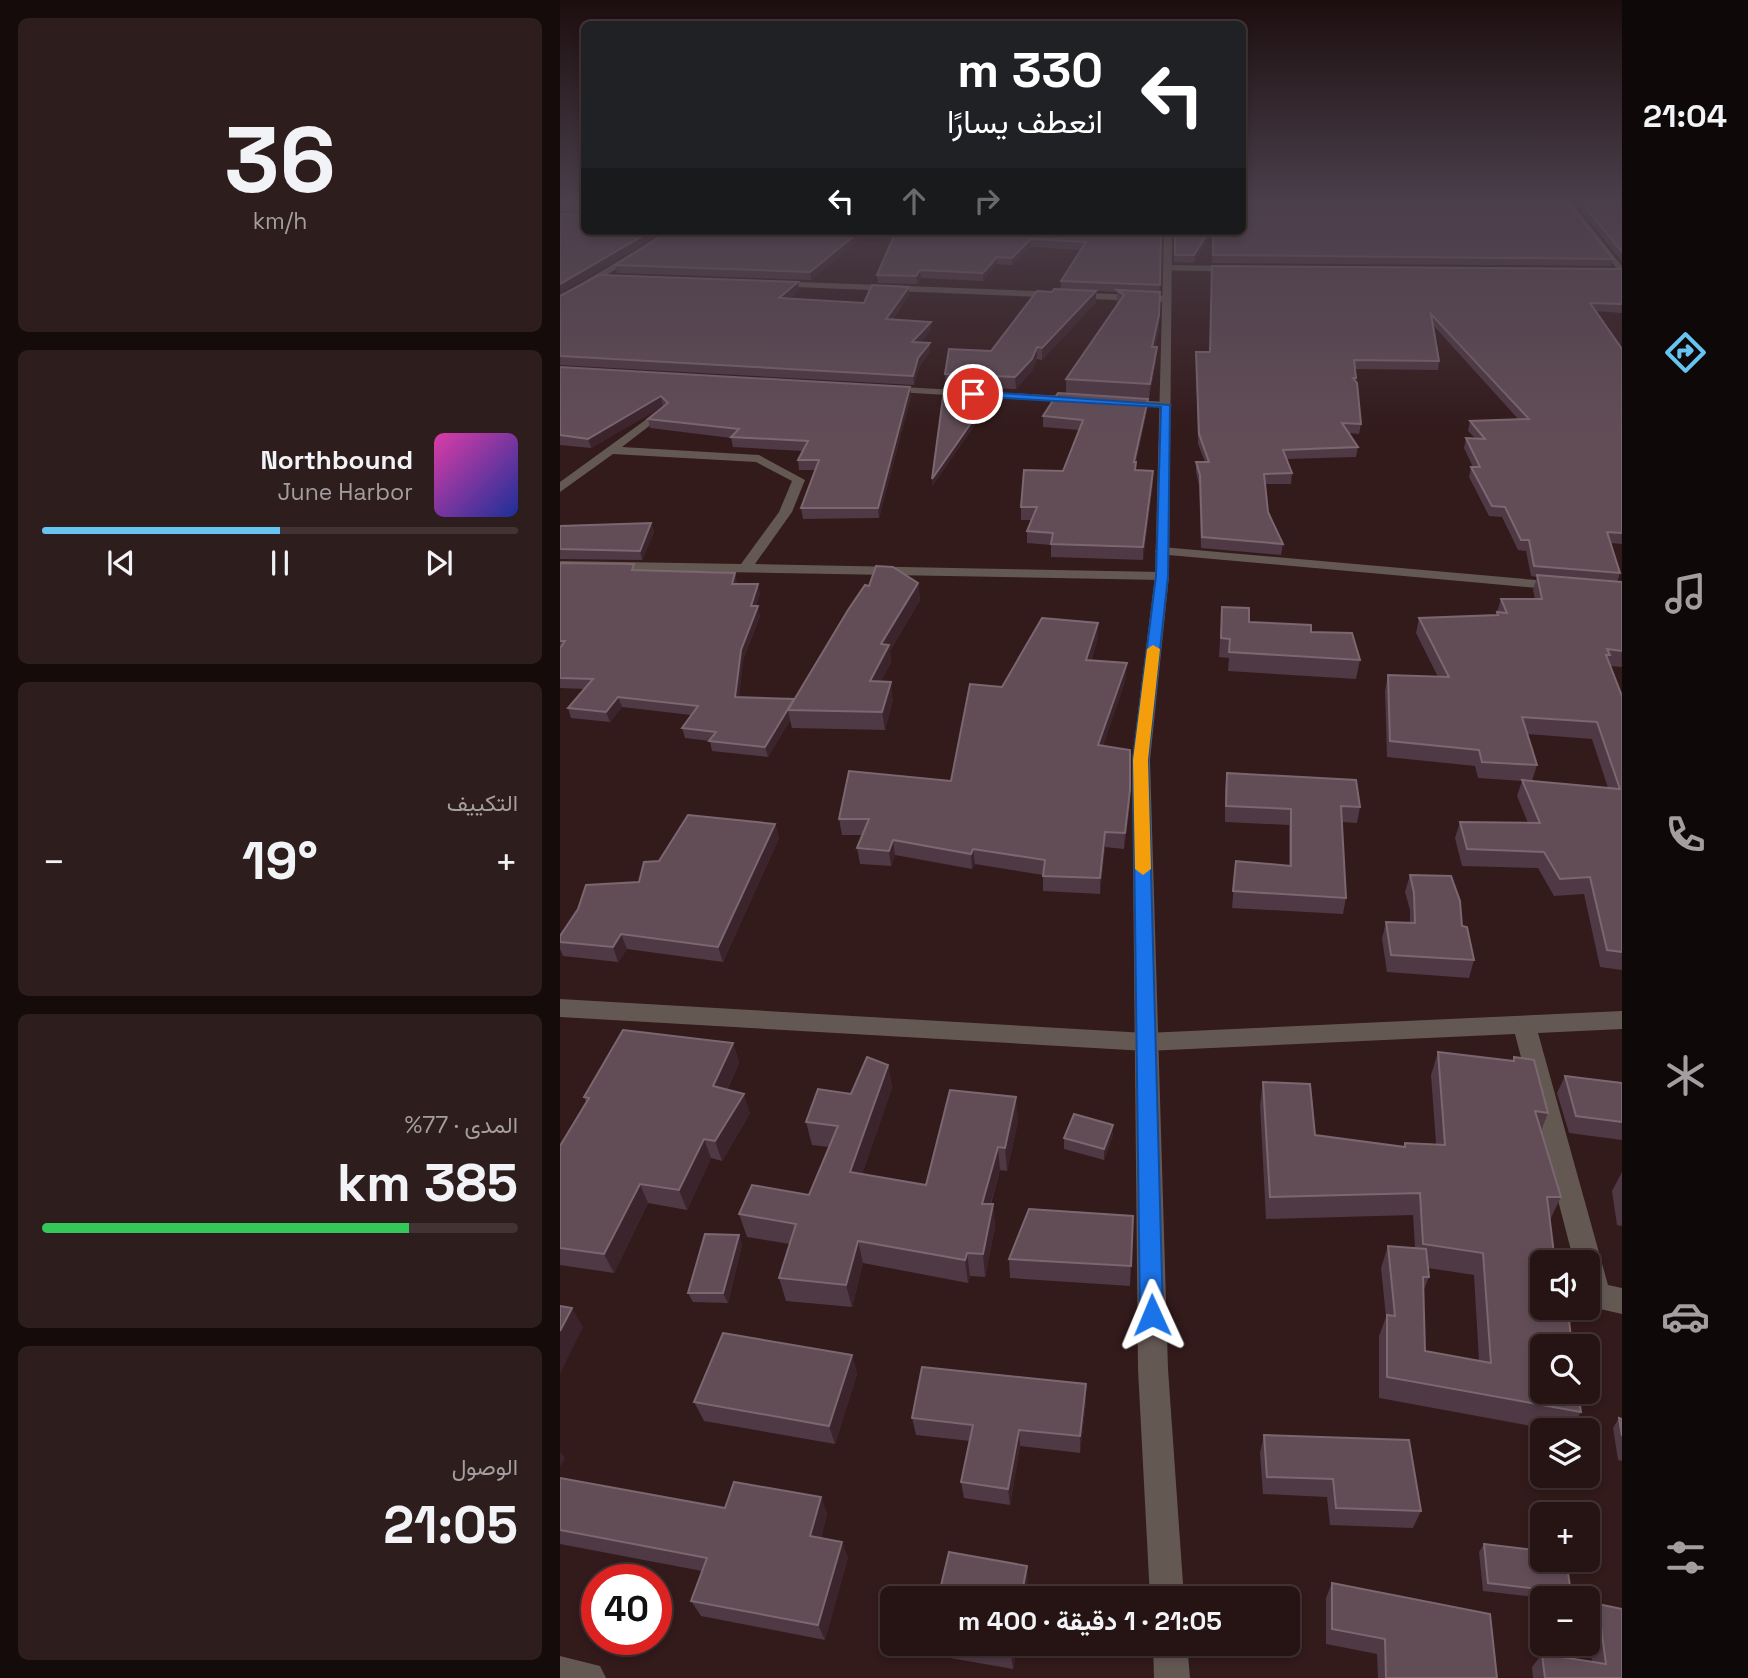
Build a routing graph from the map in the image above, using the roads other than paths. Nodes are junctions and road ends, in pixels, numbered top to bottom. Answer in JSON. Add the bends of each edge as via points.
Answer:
{"nodes":[{"id":1,"x":1166,"y":276,"type":"edge"},
{"id":2,"x":598,"y":277,"type":"joint"},
{"id":3,"x":611,"y":278,"type":"edge"},
{"id":4,"x":763,"y":284,"type":"edge"},
{"id":5,"x":1166,"y":299,"type":"junction"},
{"id":6,"x":560,"y":300,"type":"edge"},
{"id":7,"x":877,"y":388,"type":"edge"},
{"id":8,"x":1097,"y":401,"type":"edge"},
{"id":9,"x":1111,"y":402,"type":"edge"},
{"id":10,"x":1166,"y":405,"type":"junction"},
{"id":11,"x":662,"y":411,"type":"edge"},
{"id":12,"x":610,"y":450,"type":"junction"},
{"id":13,"x":560,"y":488,"type":"edge"},
{"id":14,"x":1162,"y":551,"type":"junction"},
{"id":15,"x":560,"y":565,"type":"edge"},
{"id":16,"x":745,"y":569,"type":"junction"},
{"id":17,"x":1162,"y":576,"type":"junction"},
{"id":18,"x":1580,"y":588,"type":"edge"},
{"id":19,"x":560,"y":1008,"type":"edge"},
{"id":20,"x":1622,"y":1020,"type":"edge"},
{"id":21,"x":1524,"y":1024,"type":"junction"},
{"id":22,"x":1146,"y":1042,"type":"junction"},
{"id":23,"x":1622,"y":1301,"type":"edge"},
{"id":24,"x":1166,"y":1586,"type":"edge"},
{"id":25,"x":1171,"y":1656,"type":"edge"},
{"id":26,"x":560,"y":1674,"type":"edge"},
{"id":27,"x":588,"y":1678,"type":"edge"},
{"id":28,"x":1172,"y":1678,"type":"edge"}],
"edges":[{"from":1,"to":5,"type":"street"},
{"from":2,"to":3,"type":"street"},
{"from":2,"to":6,"type":"street"},
{"from":4,"to":5,"type":"street"},
{"from":5,"to":10,"type":"street"},
{"from":7,"to":8,"type":"street"},
{"from":9,"to":10,"type":"street"},
{"from":10,"to":14,"type":"street"},
{"from":11,"to":12,"type":"street"},
{"from":12,"to":13,"type":"street"},
{"from":12,"to":16,"type":"street","via":[[759,459],[800,480],[785,512]]},
{"from":14,"to":17,"type":"street"},
{"from":14,"to":18,"type":"street"},
{"from":15,"to":16,"type":"street"},
{"from":16,"to":17,"type":"street"},
{"from":17,"to":22,"type":"street","via":[[1141,760]]},
{"from":19,"to":22,"type":"street"},
{"from":20,"to":21,"type":"street"},
{"from":21,"to":22,"type":"street"},
{"from":21,"to":23,"type":"street","via":[[1597,1297]]},
{"from":22,"to":24,"type":"street","via":[[1153,1370]]},
{"from":25,"to":28,"type":"street"},
{"from":26,"to":27,"type":"street"}]}
